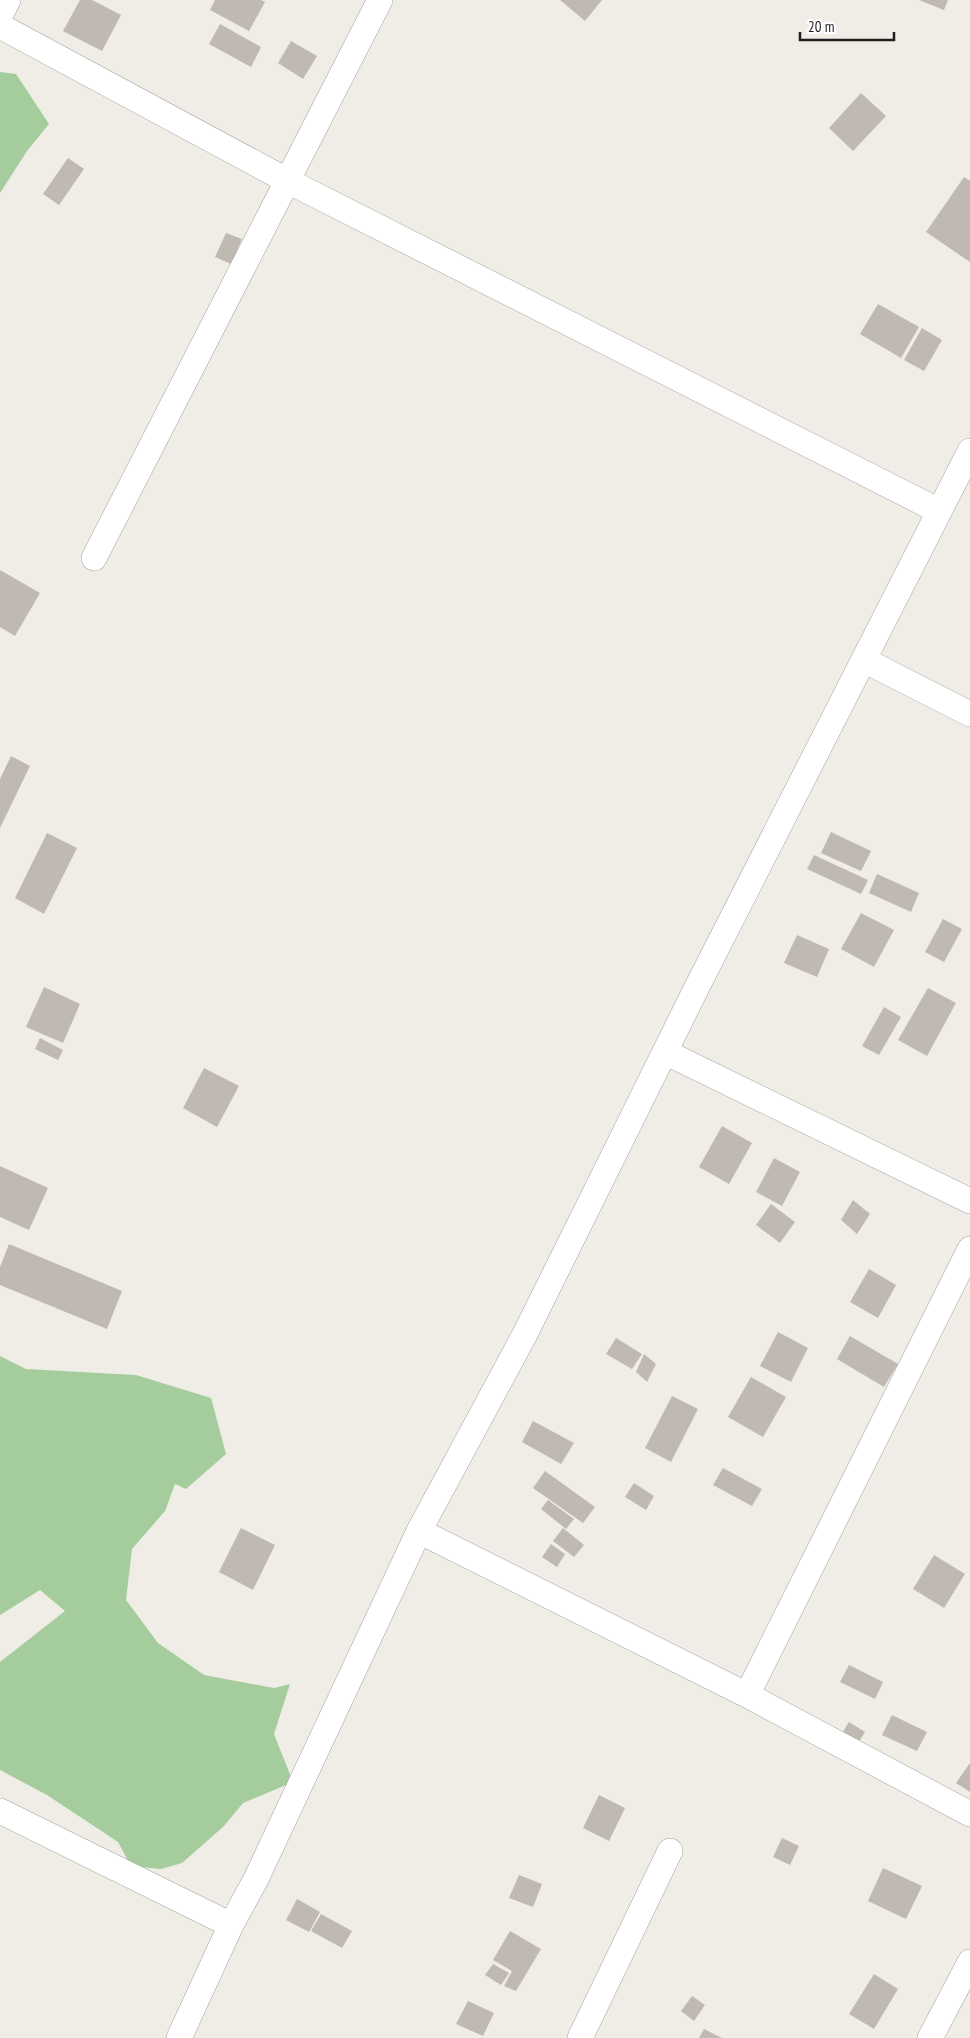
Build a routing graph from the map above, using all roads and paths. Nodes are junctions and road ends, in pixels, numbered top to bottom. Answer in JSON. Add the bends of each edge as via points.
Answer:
{"nodes":[{"id":1,"x":8,"y":0,"type":"edge"},
{"id":2,"x":380,"y":0,"type":"edge"},
{"id":3,"x":0,"y":16,"type":"edge"},
{"id":4,"x":0,"y":26,"type":"edge"},
{"id":5,"x":286,"y":180,"type":"junction"},
{"id":6,"x":970,"y":451,"type":"edge"},
{"id":7,"x":940,"y":511,"type":"junction"},
{"id":8,"x":94,"y":558,"type":"dead end"},
{"id":9,"x":864,"y":660,"type":"junction"},
{"id":10,"x":970,"y":714,"type":"edge"},
{"id":11,"x":665,"y":1052,"type":"junction"},
{"id":12,"x":970,"y":1200,"type":"edge"},
{"id":13,"x":970,"y":1249,"type":"edge"},
{"id":14,"x":419,"y":1530,"type":"junction"},
{"id":15,"x":747,"y":1695,"type":"junction"},
{"id":16,"x":0,"y":1811,"type":"edge"},
{"id":17,"x":970,"y":1814,"type":"edge"},
{"id":18,"x":670,"y":1851,"type":"dead end"},
{"id":19,"x":231,"y":1925,"type":"junction"},
{"id":20,"x":970,"y":1962,"type":"edge"},
{"id":21,"x":179,"y":2038,"type":"edge"},
{"id":22,"x":580,"y":2038,"type":"edge"},
{"id":23,"x":930,"y":2038,"type":"edge"}],
"edges":[{"from":1,"to":3,"type":"street"},
{"from":2,"to":5,"type":"street"},
{"from":4,"to":5,"type":"street"},
{"from":5,"to":7,"type":"street"},
{"from":5,"to":8,"type":"street"},
{"from":6,"to":7,"type":"street"},
{"from":7,"to":9,"type":"street"},
{"from":9,"to":10,"type":"street"},
{"from":9,"to":11,"type":"street"},
{"from":11,"to":12,"type":"street"},
{"from":11,"to":14,"type":"street","via":[[525,1334]]},
{"from":13,"to":15,"type":"street"},
{"from":14,"to":15,"type":"street"},
{"from":14,"to":19,"type":"street","via":[[256,1879]]},
{"from":15,"to":17,"type":"street"},
{"from":16,"to":19,"type":"street"},
{"from":18,"to":22,"type":"street"},
{"from":19,"to":21,"type":"street"},
{"from":20,"to":23,"type":"street"}]}
